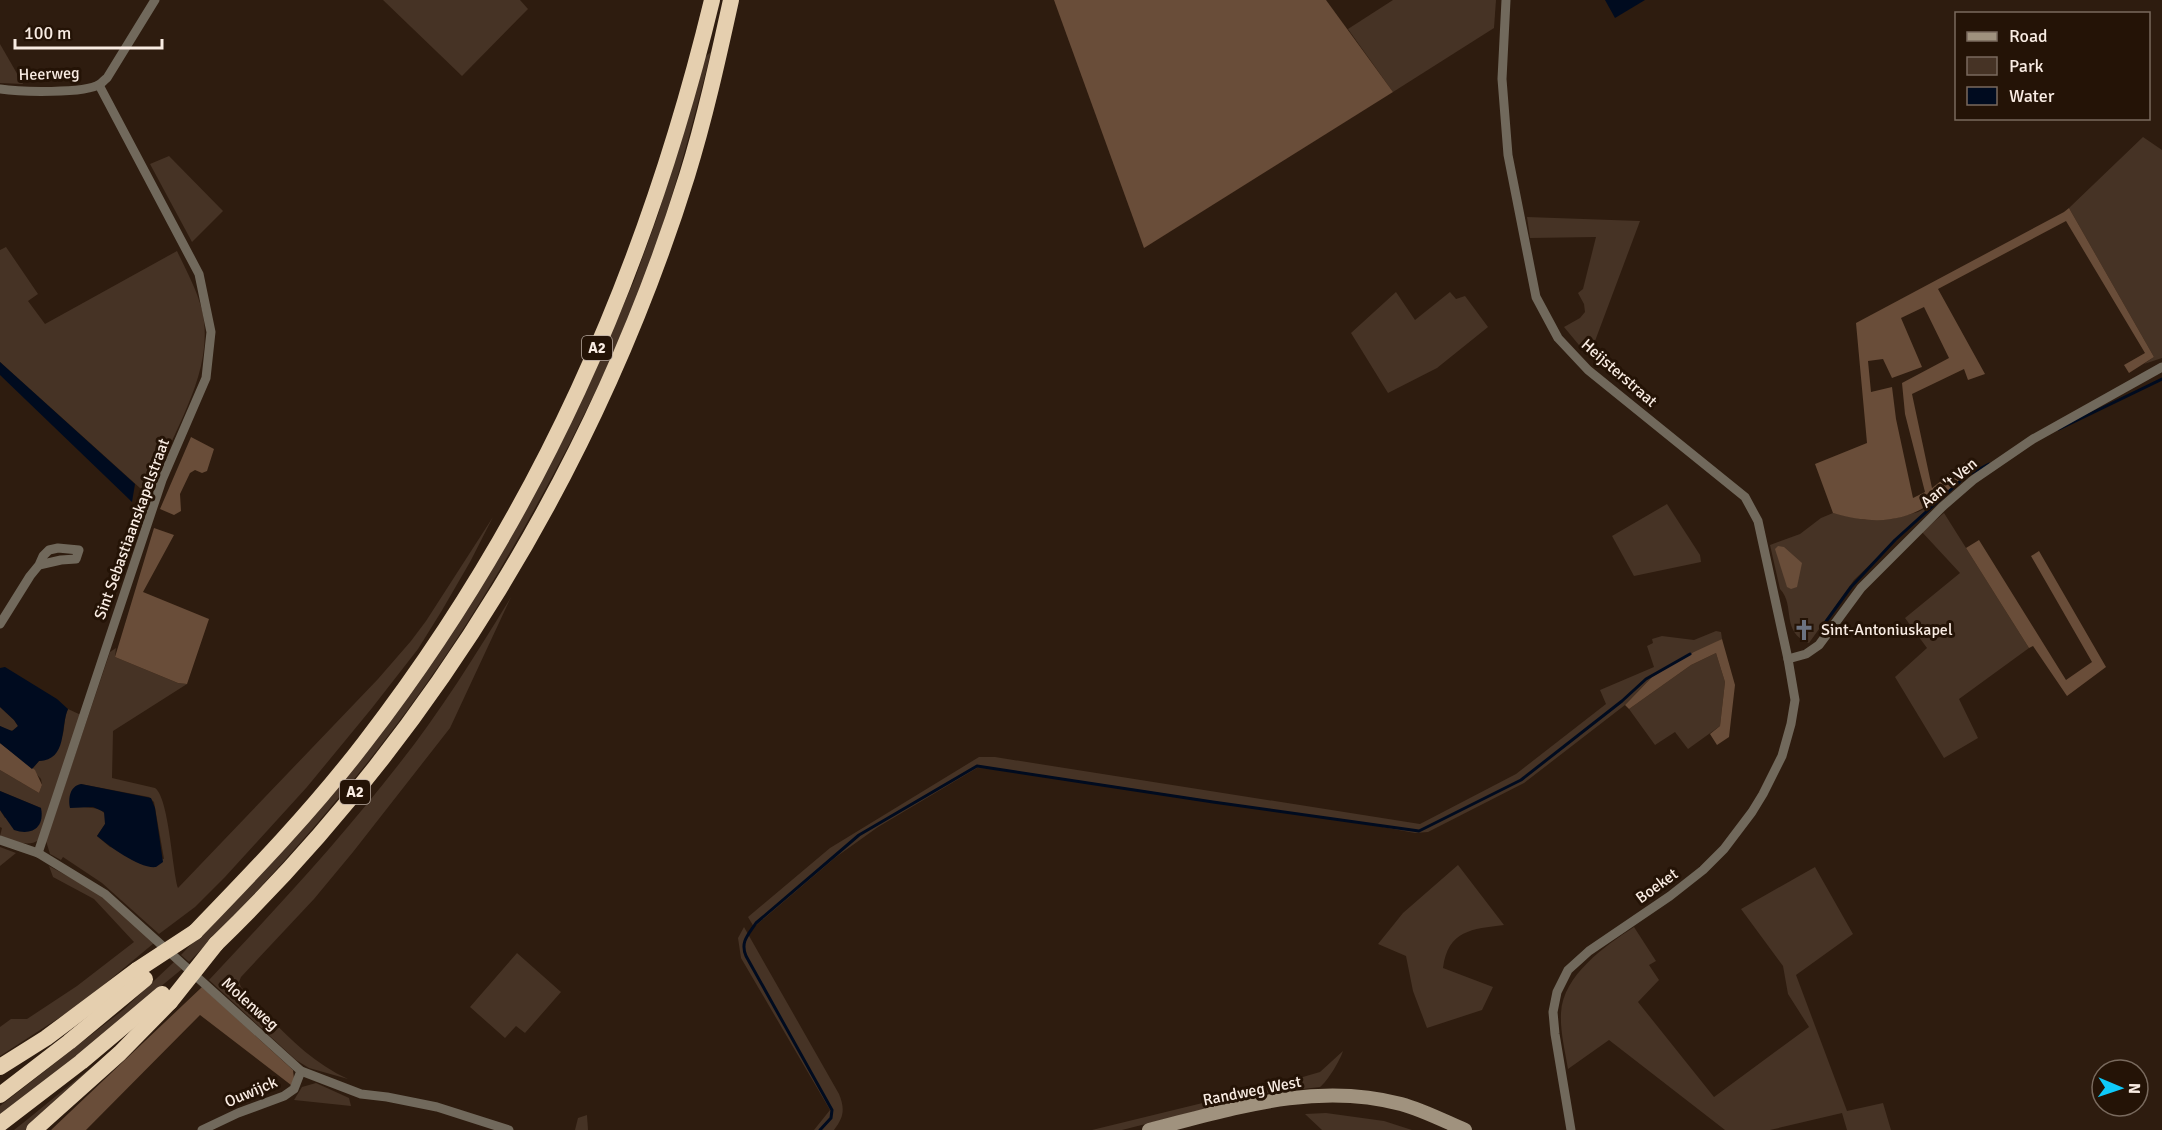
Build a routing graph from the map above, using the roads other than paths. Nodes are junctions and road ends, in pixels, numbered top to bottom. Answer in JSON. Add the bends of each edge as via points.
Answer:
{"nodes":[{"id":1,"x":155,"y":0,"type":"edge"},
{"id":2,"x":712,"y":0,"type":"edge"},
{"id":3,"x":731,"y":0,"type":"edge"},
{"id":4,"x":1506,"y":0,"type":"edge"},
{"id":5,"x":99,"y":85,"type":"junction"},
{"id":6,"x":0,"y":89,"type":"edge"},
{"id":7,"x":2162,"y":367,"type":"edge"},
{"id":8,"x":39,"y":565,"type":"dead end"},
{"id":9,"x":0,"y":624,"type":"edge"},
{"id":10,"x":1788,"y":658,"type":"junction"},
{"id":11,"x":0,"y":840,"type":"edge"},
{"id":12,"x":38,"y":853,"type":"junction"},
{"id":13,"x":141,"y":974,"type":"junction"},
{"id":14,"x":166,"y":998,"type":"junction"},
{"id":15,"x":0,"y":1067,"type":"edge"},
{"id":16,"x":301,"y":1071,"type":"junction"},
{"id":17,"x":0,"y":1095,"type":"edge"},
{"id":18,"x":0,"y":1124,"type":"edge"},
{"id":19,"x":34,"y":1130,"type":"edge"},
{"id":20,"x":202,"y":1130,"type":"edge"},
{"id":21,"x":509,"y":1130,"type":"edge"},
{"id":22,"x":1149,"y":1130,"type":"edge"},
{"id":23,"x":1465,"y":1130,"type":"edge"},
{"id":24,"x":1571,"y":1130,"type":"edge"}],
"edges":[{"from":1,"to":5,"type":"street"},
{"from":2,"to":13,"type":"highway","number":"A2","bridge":true,"via":[[681,117],[647,221],[589,368],[528,492],[475,584],[385,716],[293,829],[196,931]]},
{"from":3,"to":14,"type":"highway","number":"A2","bridge":true,"via":[[687,174],[652,278],[609,381],[543,513],[469,636],[384,755],[314,841]]},
{"from":4,"to":10,"type":"street","name":"Heijsterstraat","via":[[1502,79],[1508,156],[1536,297],[1558,338],[1588,370],[1744,497],[1758,521]]},
{"from":5,"to":6,"type":"street","name":"Heerweg","via":[[82,89]]},
{"from":5,"to":12,"type":"street","name":"Sint Sebastiaanskapelstraat","via":[[199,274],[211,332],[207,378],[162,480]]},
{"from":7,"to":10,"type":"street","name":"Aan 't Ven","via":[[2033,439],[1973,480],[1861,588],[1819,645],[1806,654]]},
{"from":8,"to":9,"type":"street"},
{"from":10,"to":24,"type":"street","name":"Boeket","via":[[1795,700],[1791,724],[1782,756],[1752,812],[1704,870],[1588,951],[1568,970],[1557,992],[1554,1034]]},
{"from":11,"to":12,"type":"street","name":"Molenweg"},
{"from":12,"to":16,"type":"street","name":"Molenweg","via":[[105,894]]},
{"from":13,"to":15,"type":"highway","number":"A2"},
{"from":13,"to":17,"type":"highway","number":"A2","via":[[77,1036]]},
{"from":14,"to":18,"type":"highway","number":"A2"},
{"from":14,"to":19,"type":"highway","number":"A2","via":[[120,1053]]},
{"from":16,"to":20,"type":"street","name":"Ouwijck","via":[[294,1089],[284,1096]]},
{"from":16,"to":21,"type":"street","name":"Molenweg","via":[[361,1094],[437,1107]]},
{"from":22,"to":23,"type":"street","name":"Randweg West","via":[[1290,1097],[1340,1095],[1401,1104]]}]}
